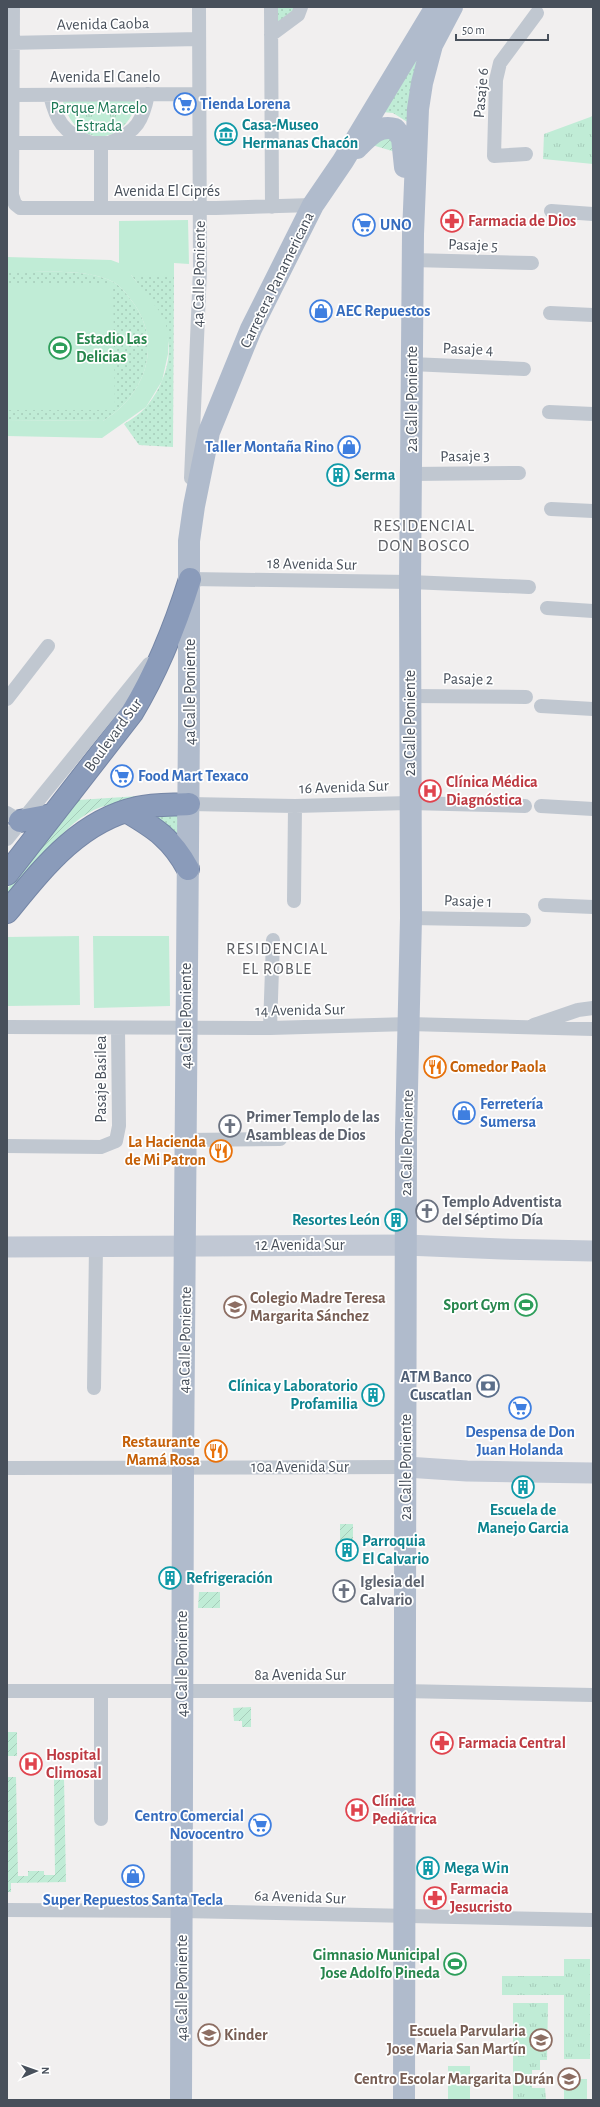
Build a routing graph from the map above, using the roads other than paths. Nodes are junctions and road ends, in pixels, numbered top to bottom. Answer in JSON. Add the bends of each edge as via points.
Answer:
{"nodes":[{"id":1,"x":13,"y":7,"type":"edge"},
{"id":2,"x":199,"y":7,"type":"edge"},
{"id":3,"x":271,"y":7,"type":"edge"},
{"id":4,"x":301,"y":7,"type":"edge"},
{"id":5,"x":436,"y":7,"type":"edge"},
{"id":6,"x":452,"y":7,"type":"edge"},
{"id":7,"x":537,"y":13,"type":"dead end"},
{"id":8,"x":271,"y":35,"type":"junction"},
{"id":9,"x":199,"y":39,"type":"junction"},
{"id":10,"x":10,"y":43,"type":"edge"},
{"id":11,"x":148,"y":94,"type":"junction"},
{"id":12,"x":198,"y":94,"type":"junction"},
{"id":13,"x":13,"y":95,"type":"junction"},
{"id":14,"x":50,"y":95,"type":"junction"},
{"id":15,"x":199,"y":143,"type":"junction"},
{"id":16,"x":13,"y":144,"type":"junction"},
{"id":17,"x":101,"y":144,"type":"junction"},
{"id":18,"x":526,"y":154,"type":"dead end"},
{"id":19,"x":342,"y":161,"type":"junction"},
{"id":20,"x":313,"y":205,"type":"junction"},
{"id":21,"x":272,"y":207,"type":"junction"},
{"id":22,"x":101,"y":208,"type":"junction"},
{"id":23,"x":200,"y":208,"type":"junction"},
{"id":24,"x":551,"y":211,"type":"dead end"},
{"id":25,"x":593,"y":214,"type":"edge"},
{"id":26,"x":413,"y":234,"type":"junction"},
{"id":27,"x":412,"y":260,"type":"junction"},
{"id":28,"x":532,"y":263,"type":"dead end"},
{"id":29,"x":550,"y":313,"type":"dead end"},
{"id":30,"x":593,"y":315,"type":"edge"},
{"id":31,"x":411,"y":364,"type":"junction"},
{"id":32,"x":524,"y":369,"type":"dead end"},
{"id":33,"x":549,"y":412,"type":"dead end"},
{"id":34,"x":593,"y":414,"type":"edge"},
{"id":35,"x":519,"y":473,"type":"dead end"},
{"id":36,"x":411,"y":474,"type":"junction"},
{"id":37,"x":551,"y":509,"type":"dead end"},
{"id":38,"x":593,"y":511,"type":"edge"},
{"id":39,"x":189,"y":541,"type":"junction"},
{"id":40,"x":190,"y":579,"type":"junction"},
{"id":41,"x":410,"y":582,"type":"junction"},
{"id":42,"x":529,"y":587,"type":"dead end"},
{"id":43,"x":547,"y":608,"type":"dead end"},
{"id":44,"x":593,"y":611,"type":"edge"},
{"id":45,"x":48,"y":646,"type":"dead end"},
{"id":46,"x":163,"y":656,"type":"junction"},
{"id":47,"x":8,"y":696,"type":"edge"},
{"id":48,"x":410,"y":696,"type":"junction"},
{"id":49,"x":526,"y":697,"type":"dead end"},
{"id":50,"x":541,"y":706,"type":"dead end"},
{"id":51,"x":593,"y":709,"type":"edge"},
{"id":52,"x":409,"y":803,"type":"junction"},
{"id":53,"x":189,"y":804,"type":"junction"},
{"id":54,"x":295,"y":806,"type":"junction"},
{"id":55,"x":525,"y":806,"type":"dead end"},
{"id":56,"x":541,"y":806,"type":"dead end"},
{"id":57,"x":593,"y":809,"type":"edge"},
{"id":58,"x":126,"y":811,"type":"junction"},
{"id":59,"x":52,"y":815,"type":"junction"},
{"id":60,"x":14,"y":817,"type":"edge"},
{"id":61,"x":7,"y":839,"type":"edge"},
{"id":62,"x":188,"y":869,"type":"junction"},
{"id":63,"x":7,"y":874,"type":"edge"},
{"id":64,"x":294,"y":901,"type":"dead end"},
{"id":65,"x":545,"y":905,"type":"dead end"},
{"id":66,"x":593,"y":907,"type":"edge"},
{"id":67,"x":7,"y":912,"type":"edge"},
{"id":68,"x":410,"y":918,"type":"junction"},
{"id":69,"x":524,"y":920,"type":"dead end"},
{"id":70,"x":273,"y":940,"type":"dead end"},
{"id":71,"x":593,"y":1008,"type":"edge"},
{"id":72,"x":409,"y":1024,"type":"junction"},
{"id":73,"x":7,"y":1027,"type":"edge"},
{"id":74,"x":186,"y":1027,"type":"junction"},
{"id":75,"x":526,"y":1027,"type":"junction"},
{"id":76,"x":118,"y":1028,"type":"junction"},
{"id":77,"x":270,"y":1028,"type":"junction"},
{"id":78,"x":593,"y":1029,"type":"edge"},
{"id":79,"x":280,"y":1139,"type":"dead end"},
{"id":80,"x":186,"y":1140,"type":"junction"},
{"id":81,"x":7,"y":1146,"type":"edge"},
{"id":82,"x":406,"y":1245,"type":"junction"},
{"id":83,"x":186,"y":1246,"type":"junction"},
{"id":84,"x":7,"y":1247,"type":"edge"},
{"id":85,"x":96,"y":1247,"type":"junction"},
{"id":86,"x":593,"y":1251,"type":"edge"},
{"id":87,"x":94,"y":1388,"type":"dead end"},
{"id":88,"x":183,"y":1467,"type":"junction"},
{"id":89,"x":406,"y":1467,"type":"junction"},
{"id":90,"x":7,"y":1468,"type":"edge"},
{"id":91,"x":593,"y":1473,"type":"edge"},
{"id":92,"x":7,"y":1691,"type":"edge"},
{"id":93,"x":101,"y":1691,"type":"junction"},
{"id":94,"x":404,"y":1691,"type":"junction"},
{"id":95,"x":182,"y":1692,"type":"junction"},
{"id":96,"x":593,"y":1695,"type":"edge"},
{"id":97,"x":101,"y":1819,"type":"dead end"},
{"id":98,"x":7,"y":1910,"type":"edge"},
{"id":99,"x":182,"y":1911,"type":"junction"},
{"id":100,"x":405,"y":1917,"type":"junction"},
{"id":101,"x":593,"y":1920,"type":"edge"},
{"id":102,"x":181,"y":2100,"type":"edge"},
{"id":103,"x":404,"y":2100,"type":"edge"}],
"edges":[{"from":1,"to":10,"type":"street"},
{"from":2,"to":9,"type":"street","name":"4a Calle Poniente"},
{"from":3,"to":8,"type":"street"},
{"from":4,"to":8,"type":"street","via":[[298,15]]},
{"from":5,"to":19,"type":"main road","name":"Carretera Panamericana"},
{"from":6,"to":26,"type":"main road","via":[[432,45],[422,83],[418,110]]},
{"from":7,"to":18,"type":"street","name":"Pasaje 6","via":[[500,63],[496,80],[494,156]]},
{"from":8,"to":21,"type":"street"},
{"from":9,"to":10,"type":"street","name":"Avenida Caoba"},
{"from":9,"to":12,"type":"street","name":"4a Calle Poniente"},
{"from":10,"to":13,"type":"street"},
{"from":11,"to":12,"type":"street","name":"Avenida El Canelo"},
{"from":11,"to":14,"type":"street","name":"Avenida El Canelo"},
{"from":11,"to":17,"type":"street","via":[[144,113],[136,126],[124,136]]},
{"from":12,"to":15,"type":"street","name":"4a Calle Poniente"},
{"from":13,"to":14,"type":"street","name":"Avenida El Canelo"},
{"from":13,"to":16,"type":"street"},
{"from":14,"to":17,"type":"street","via":[[54,114],[64,128],[77,138]]},
{"from":15,"to":17,"type":"street"},
{"from":15,"to":23,"type":"street","name":"4a Calle Poniente"},
{"from":16,"to":17,"type":"street"},
{"from":16,"to":22,"type":"street","name":"Avenida El Ciprés","via":[[12,195],[15,204],[20,208]]},
{"from":17,"to":22,"type":"street"},
{"from":19,"to":20,"type":"main road","name":"Carretera Panamericana"},
{"from":19,"to":26,"type":"main road","via":[[379,129],[390,128],[399,133],[403,145]]},
{"from":20,"to":21,"type":"street","name":"Avenida El Ciprés"},
{"from":20,"to":39,"type":"main road","name":"Carretera Panamericana","via":[[251,329],[209,432],[198,480]]},
{"from":21,"to":23,"type":"street","name":"Avenida El Ciprés"},
{"from":22,"to":23,"type":"street","name":"Avenida El Ciprés"},
{"from":23,"to":39,"type":"street","name":"4a Calle Poniente","via":[[200,270]]},
{"from":24,"to":25,"type":"street"},
{"from":26,"to":27,"type":"main road","name":"2a Calle Poniente"},
{"from":27,"to":28,"type":"street","name":"Pasaje 5"},
{"from":27,"to":31,"type":"main road","name":"2a Calle Poniente"},
{"from":29,"to":30,"type":"street"},
{"from":31,"to":32,"type":"street","name":"Pasaje 4"},
{"from":31,"to":36,"type":"main road","name":"2a Calle Poniente"},
{"from":33,"to":34,"type":"street"},
{"from":35,"to":36,"type":"street","name":"Pasaje 3"},
{"from":36,"to":41,"type":"main road","name":"2a Calle Poniente"},
{"from":37,"to":38,"type":"street"},
{"from":39,"to":40,"type":"main road","name":"Carretera Panamericana"},
{"from":40,"to":41,"type":"street","name":"18 Avenida Sur"},
{"from":40,"to":46,"type":"highway","name":"Boulevard Sur","via":[[175,628]]},
{"from":40,"to":53,"type":"main road","name":"4a Calle Poniente"},
{"from":41,"to":42,"type":"street","name":"18 Avenida Sur"},
{"from":41,"to":48,"type":"main road","name":"2a Calle Poniente"},
{"from":43,"to":44,"type":"street"},
{"from":45,"to":47,"type":"street"},
{"from":46,"to":59,"type":"highway","name":"Boulevard Sur","via":[[132,713]]},
{"from":46,"to":60,"type":"street","via":[[152,661]]},
{"from":48,"to":49,"type":"street","name":"Pasaje 2"},
{"from":48,"to":52,"type":"main road","name":"2a Calle Poniente"},
{"from":50,"to":51,"type":"street"},
{"from":52,"to":54,"type":"street","name":"16 Avenida Sur"},
{"from":52,"to":55,"type":"street","name":"16 Avenida Sur"},
{"from":52,"to":68,"type":"main road","name":"2a Calle Poniente"},
{"from":53,"to":54,"type":"street","name":"16 Avenida Sur"},
{"from":53,"to":58,"type":"highway"},
{"from":53,"to":62,"type":"main road","name":"4a Calle Poniente"},
{"from":54,"to":64,"type":"street"},
{"from":56,"to":57,"type":"street"},
{"from":58,"to":62,"type":"highway","via":[[164,835],[180,854]]},
{"from":58,"to":67,"type":"highway","via":[[95,824],[64,847]]},
{"from":59,"to":60,"type":"highway"},
{"from":59,"to":63,"type":"highway","name":"Boulevard Sur"},
{"from":60,"to":61,"type":"street"},
{"from":62,"to":74,"type":"main road","name":"4a Calle Poniente"},
{"from":65,"to":66,"type":"street"},
{"from":68,"to":69,"type":"street","name":"Pasaje 1"},
{"from":68,"to":72,"type":"main road","name":"2a Calle Poniente"},
{"from":70,"to":77,"type":"street"},
{"from":71,"to":75,"type":"street","via":[[578,1010]]},
{"from":72,"to":75,"type":"street","name":"14 Avenida Sur"},
{"from":72,"to":77,"type":"street","name":"14 Avenida Sur"},
{"from":72,"to":82,"type":"main road","name":"2a Calle Poniente"},
{"from":73,"to":76,"type":"street","name":"14 Avenida Sur"},
{"from":74,"to":76,"type":"street","name":"14 Avenida Sur"},
{"from":74,"to":77,"type":"street","name":"14 Avenida Sur"},
{"from":74,"to":80,"type":"main road","name":"4a Calle Poniente"},
{"from":75,"to":78,"type":"street","name":"14 Avenida Sur"},
{"from":76,"to":81,"type":"street","name":"Pasaje Basilea","via":[[119,1126],[116,1141],[101,1147]]},
{"from":79,"to":80,"type":"street"},
{"from":80,"to":83,"type":"main road","name":"4a Calle Poniente"},
{"from":82,"to":83,"type":"street","name":"12 Avenida Sur"},
{"from":82,"to":86,"type":"street","name":"12 Avenida Sur"},
{"from":82,"to":89,"type":"main road","name":"2a Calle Poniente"},
{"from":83,"to":85,"type":"street","name":"12 Avenida Sur"},
{"from":83,"to":88,"type":"main road","name":"4a Calle Poniente"},
{"from":84,"to":85,"type":"street","name":"12 Avenida Sur"},
{"from":85,"to":87,"type":"street"},
{"from":88,"to":89,"type":"street","name":"10a Avenida Sur"},
{"from":88,"to":90,"type":"street","name":"10a Avenida Sur"},
{"from":88,"to":95,"type":"main road","name":"4a Calle Poniente"},
{"from":89,"to":91,"type":"street","name":"10a Avenida Sur","via":[[467,1471]]},
{"from":89,"to":94,"type":"main road","name":"2a Calle Poniente"},
{"from":92,"to":93,"type":"street","name":"8a Avenida Sur"},
{"from":93,"to":95,"type":"street","name":"8a Avenida Sur"},
{"from":93,"to":97,"type":"street"},
{"from":94,"to":95,"type":"street","name":"8a Avenida Sur"},
{"from":94,"to":96,"type":"street","name":"8a Avenida Sur"},
{"from":94,"to":100,"type":"main road","name":"2a Calle Poniente"},
{"from":95,"to":99,"type":"main road","name":"4a Calle Poniente"},
{"from":98,"to":99,"type":"street","name":"6a Avenida Sur"},
{"from":99,"to":100,"type":"street","name":"6a Avenida Sur"},
{"from":99,"to":102,"type":"main road","name":"4a Calle Poniente"},
{"from":100,"to":101,"type":"street","name":"6a Avenida Sur"},
{"from":100,"to":103,"type":"main road","name":"2a Calle Poniente"}]}
